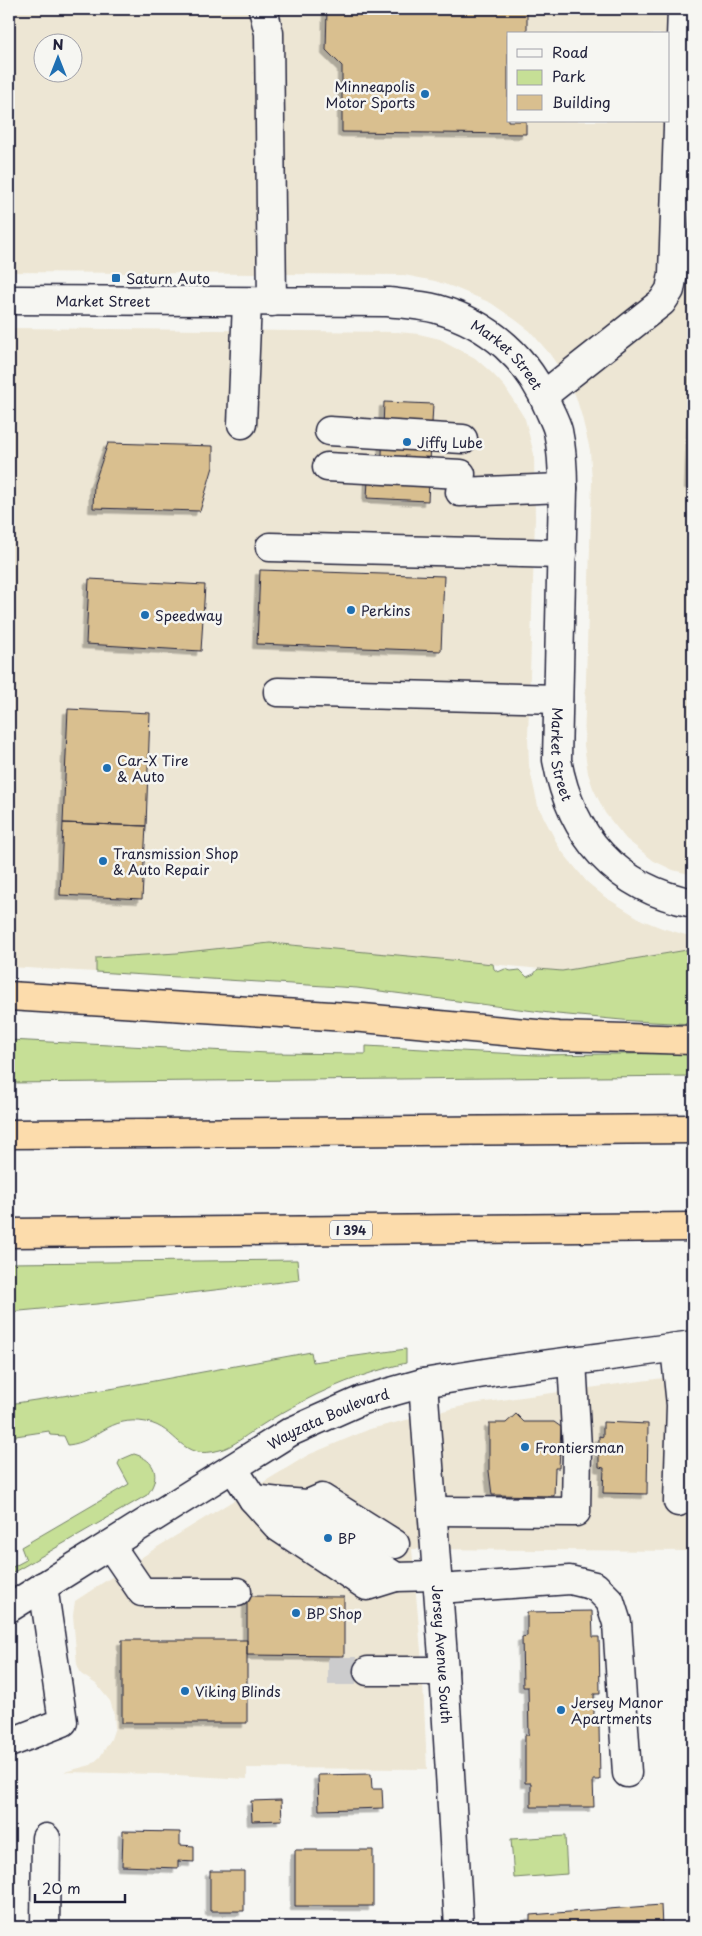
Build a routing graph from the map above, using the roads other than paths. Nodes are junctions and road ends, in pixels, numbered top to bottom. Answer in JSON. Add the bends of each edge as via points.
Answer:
{"nodes":[{"id":1,"x":263,"y":9,"type":"edge"},
{"id":2,"x":682,"y":9,"type":"edge"},
{"id":3,"x":9,"y":300,"type":"edge"},
{"id":4,"x":260,"y":302,"type":"junction"},
{"id":5,"x":544,"y":396,"type":"junction"},
{"id":6,"x":242,"y":424,"type":"dead end"},
{"id":7,"x":462,"y":466,"type":"junction"},
{"id":8,"x":563,"y":488,"type":"junction"},
{"id":9,"x":270,"y":547,"type":"dead end"},
{"id":10,"x":562,"y":554,"type":"junction"},
{"id":11,"x":278,"y":692,"type":"dead end"},
{"id":12,"x":558,"y":699,"type":"junction"},
{"id":13,"x":693,"y":904,"type":"edge"},
{"id":14,"x":9,"y":996,"type":"edge"},
{"id":15,"x":693,"y":1040,"type":"edge"},
{"id":16,"x":693,"y":1129,"type":"edge"},
{"id":17,"x":9,"y":1134,"type":"edge"},
{"id":18,"x":693,"y":1227,"type":"edge"},
{"id":19,"x":9,"y":1233,"type":"edge"},
{"id":20,"x":684,"y":1347,"type":"edge"},
{"id":21,"x":572,"y":1361,"type":"junction"},
{"id":22,"x":424,"y":1384,"type":"junction"},
{"id":23,"x":233,"y":1468,"type":"junction"},
{"id":24,"x":254,"y":1499,"type":"junction"},
{"id":25,"x":280,"y":1502,"type":"junction"},
{"id":26,"x":678,"y":1502,"type":"dead end"},
{"id":27,"x":432,"y":1511,"type":"junction"},
{"id":28,"x":395,"y":1544,"type":"junction"},
{"id":29,"x":435,"y":1544,"type":"junction"},
{"id":30,"x":110,"y":1545,"type":"junction"},
{"id":31,"x":396,"y":1577,"type":"junction"},
{"id":32,"x":438,"y":1582,"type":"junction"},
{"id":33,"x":43,"y":1586,"type":"junction"},
{"id":34,"x":237,"y":1592,"type":"dead end"},
{"id":35,"x":9,"y":1608,"type":"edge"},
{"id":36,"x":368,"y":1671,"type":"tunnel mouth"},
{"id":37,"x":444,"y":1671,"type":"junction"},
{"id":38,"x":9,"y":1743,"type":"edge"},
{"id":39,"x":627,"y":1773,"type":"dead end"},
{"id":40,"x":46,"y":1838,"type":"dead end"},
{"id":41,"x":44,"y":1927,"type":"edge"},
{"id":42,"x":459,"y":1927,"type":"edge"}],
"edges":[{"from":1,"to":4,"type":"street","via":[[269,33]]},
{"from":2,"to":5,"type":"street","via":[[670,290],[662,302]]},
{"from":3,"to":4,"type":"street","name":"Market Street"},
{"from":4,"to":5,"type":"street","name":"Market Street","via":[[388,302],[436,309],[477,325],[516,355],[532,373]]},
{"from":4,"to":6,"type":"street"},
{"from":5,"to":8,"type":"street","name":"Market Street","via":[[557,429]]},
{"from":7,"to":7,"type":"street","via":[[328,449]]},
{"from":7,"to":8,"type":"street"},
{"from":8,"to":10,"type":"street","name":"Market Street"},
{"from":9,"to":10,"type":"street"},
{"from":10,"to":12,"type":"street","name":"Market Street"},
{"from":11,"to":12,"type":"street"},
{"from":12,"to":13,"type":"street","name":"Market Street","via":[[557,760],[561,781],[578,823],[590,842],[644,888]]},
{"from":14,"to":15,"type":"highway","via":[[364,1018],[558,1036]]},
{"from":16,"to":17,"type":"highway"},
{"from":18,"to":19,"type":"highway","number":"I 394"},
{"from":20,"to":21,"type":"street","name":"Wayzata Boulevard"},
{"from":20,"to":26,"type":"street"},
{"from":21,"to":22,"type":"street","name":"Wayzata Boulevard"},
{"from":21,"to":27,"type":"street","via":[[577,1448],[576,1512]]},
{"from":22,"to":23,"type":"street","name":"Wayzata Boulevard","via":[[362,1400],[290,1432]]},
{"from":22,"to":27,"type":"street","name":"Jersey Avenue South"},
{"from":23,"to":24,"type":"street"},
{"from":23,"to":30,"type":"street","name":"Wayzata Boulevard"},
{"from":24,"to":25,"type":"street"},
{"from":24,"to":31,"type":"street","via":[[278,1527],[367,1586]]},
{"from":25,"to":28,"type":"street","via":[[308,1504],[322,1498]]},
{"from":25,"to":31,"type":"street"},
{"from":27,"to":29,"type":"street","name":"Jersey Avenue South"},
{"from":28,"to":29,"type":"street"},
{"from":28,"to":31,"type":"street"},
{"from":29,"to":32,"type":"street","name":"Jersey Avenue South"},
{"from":30,"to":33,"type":"street","name":"Wayzata Boulevard"},
{"from":30,"to":34,"type":"street","via":[[142,1592]]},
{"from":31,"to":32,"type":"street"},
{"from":32,"to":37,"type":"street","name":"Jersey Avenue South"},
{"from":32,"to":39,"type":"street","via":[[570,1580],[595,1586],[610,1601],[617,1624]]},
{"from":33,"to":35,"type":"street","name":"Wayzata Boulevard"},
{"from":33,"to":38,"type":"street","via":[[64,1722]]},
{"from":36,"to":37,"type":"street"},
{"from":37,"to":42,"type":"street","name":"Jersey Avenue South"},
{"from":40,"to":41,"type":"street"}]}
